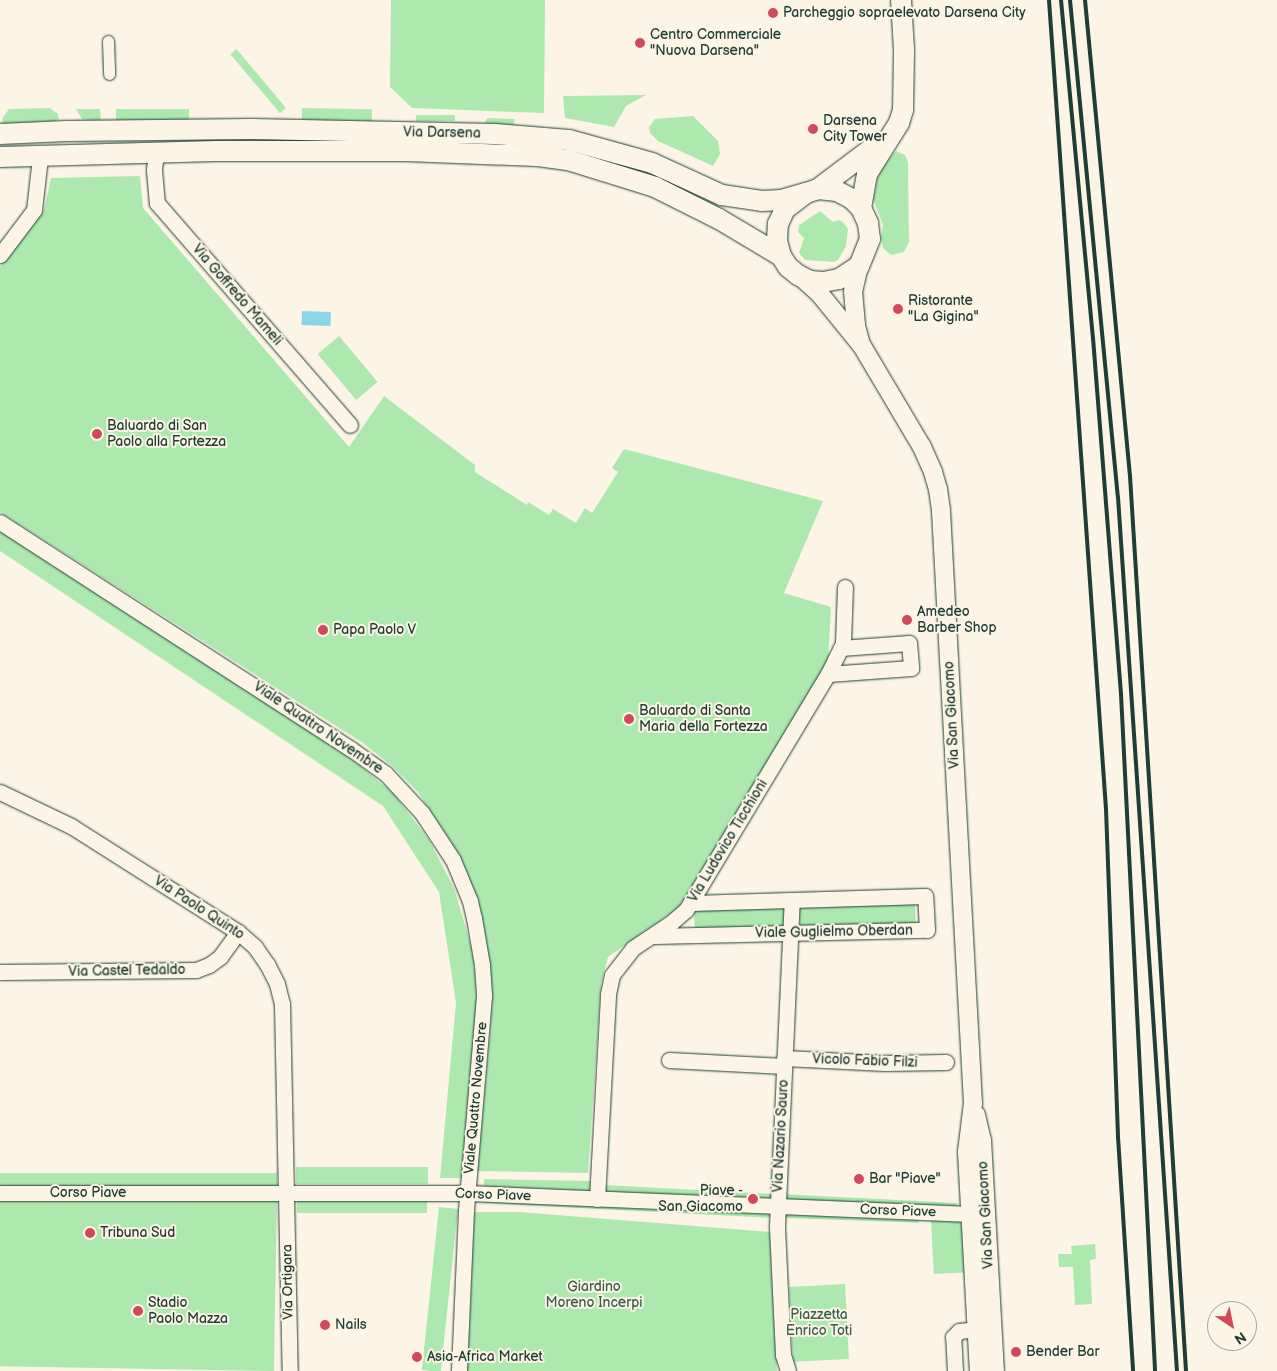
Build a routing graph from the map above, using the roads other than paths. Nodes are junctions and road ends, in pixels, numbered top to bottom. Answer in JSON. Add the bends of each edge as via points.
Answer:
{"nodes":[{"id":1,"x":901,"y":0,"type":"edge"},
{"id":2,"x":108,"y":41,"type":"dead end"},
{"id":3,"x":109,"y":74,"type":"dead end"},
{"id":4,"x":66,"y":130,"type":"junction"},
{"id":5,"x":894,"y":130,"type":"junction"},
{"id":6,"x":0,"y":134,"type":"edge"},
{"id":7,"x":156,"y":153,"type":"junction"},
{"id":8,"x":66,"y":156,"type":"junction"},
{"id":9,"x":0,"y":157,"type":"edge"},
{"id":10,"x":40,"y":157,"type":"junction"},
{"id":11,"x":812,"y":191,"type":"junction"},
{"id":12,"x":861,"y":208,"type":"junction"},
{"id":13,"x":0,"y":255,"type":"edge"},
{"id":14,"x":781,"y":256,"type":"junction"},
{"id":15,"x":859,"y":266,"type":"junction"},
{"id":16,"x":798,"y":275,"type":"junction"},
{"id":17,"x":862,"y":346,"type":"junction"},
{"id":18,"x":350,"y":426,"type":"dead end"},
{"id":19,"x":0,"y":522,"type":"edge"},
{"id":20,"x":845,"y":587,"type":"dead end"},
{"id":21,"x":841,"y":648,"type":"junction"},
{"id":22,"x":828,"y":674,"type":"junction"},
{"id":23,"x":0,"y":792,"type":"edge"},
{"id":24,"x":792,"y":900,"type":"junction"},
{"id":25,"x":691,"y":903,"type":"junction"},
{"id":26,"x":238,"y":932,"type":"junction"},
{"id":27,"x":790,"y":932,"type":"junction"},
{"id":28,"x":654,"y":936,"type":"junction"},
{"id":29,"x":0,"y":972,"type":"edge"},
{"id":30,"x":669,"y":1060,"type":"dead end"},
{"id":31,"x":784,"y":1062,"type":"junction"},
{"id":32,"x":946,"y":1062,"type":"dead end"},
{"id":33,"x":0,"y":1193,"type":"edge"},
{"id":34,"x":286,"y":1193,"type":"junction"},
{"id":35,"x":468,"y":1193,"type":"junction"},
{"id":36,"x":597,"y":1198,"type":"junction"},
{"id":37,"x":777,"y":1206,"type":"junction"},
{"id":38,"x":979,"y":1214,"type":"junction"},
{"id":39,"x":985,"y":1329,"type":"junction"},
{"id":40,"x":290,"y":1371,"type":"edge"},
{"id":41,"x":458,"y":1371,"type":"edge"},
{"id":42,"x":788,"y":1371,"type":"edge"},
{"id":43,"x":955,"y":1371,"type":"edge"},
{"id":44,"x":979,"y":1371,"type":"edge"},
{"id":45,"x":995,"y":1371,"type":"edge"}],
"edges":[{"from":1,"to":5,"type":"main road","via":[[904,102],[902,117]]},
{"from":2,"to":3,"type":"street"},
{"from":4,"to":6,"type":"main road","name":"Via Darsena"},
{"from":4,"to":8,"type":"main road"},
{"from":4,"to":11,"type":"main road","name":"Via Darsena","via":[[523,136],[569,140],[637,159],[722,195],[762,201],[781,200]]},
{"from":5,"to":11,"type":"main road","via":[[859,160]]},
{"from":5,"to":12,"type":"main road","via":[[867,174]]},
{"from":7,"to":8,"type":"main road","name":"Via Darsena"},
{"from":7,"to":14,"type":"main road","name":"Via Darsena","via":[[436,151],[568,160],[654,187],[719,219]]},
{"from":7,"to":18,"type":"street","name":"Via Goffredo Mameli","via":[[154,170],[158,203]]},
{"from":8,"to":10,"type":"main road","name":"Via Darsena"},
{"from":9,"to":10,"type":"main road","name":"Via Darsena"},
{"from":10,"to":13,"type":"street","via":[[34,210]]},
{"from":11,"to":12,"type":"main road","name":"Via Darsena","via":[[837,191]]},
{"from":11,"to":14,"type":"main road","via":[[785,209],[778,224],[777,241]]},
{"from":12,"to":15,"type":"main road","via":[[868,223],[870,239]]},
{"from":14,"to":16,"type":"main road","name":"Via Darsena"},
{"from":15,"to":16,"type":"main road","via":[[846,276],[823,282]]},
{"from":15,"to":17,"type":"street","name":"Via San Giacomo","via":[[853,291],[856,326]]},
{"from":16,"to":17,"type":"street","name":"Via San Giacomo","via":[[819,292]]},
{"from":17,"to":38,"type":"street","name":"Via San Giacomo","via":[[922,447],[933,472],[940,503],[973,1103],[967,1152]]},
{"from":19,"to":35,"type":"street","name":"Viale Quattro Novembre","via":[[375,766],[404,790],[438,834],[470,901],[483,978],[484,1013]]},
{"from":20,"to":21,"type":"street"},
{"from":21,"to":22,"type":"street"},
{"from":21,"to":22,"type":"street","via":[[909,643],[911,668]]},
{"from":22,"to":25,"type":"street","name":"Via Ludovico Ticchioni"},
{"from":23,"to":26,"type":"street","name":"Via Paolo Quinto","via":[[71,826]]},
{"from":24,"to":25,"type":"street","name":"Viale Guglielmo Oberdan"},
{"from":24,"to":27,"type":"street","name":"Via Nazario Sauro"},
{"from":24,"to":27,"type":"street","name":"Viale Guglielmo Oberdan","via":[[925,896],[927,930]]},
{"from":25,"to":28,"type":"street","name":"Via Ludovico Ticchioni"},
{"from":26,"to":29,"type":"street","name":"Via Castel Tedaldo","via":[[220,957],[209,966],[196,970]]},
{"from":26,"to":34,"type":"street","name":"Via Paolo Quinto","via":[[255,947],[267,964],[282,1004]]},
{"from":27,"to":28,"type":"street","name":"Viale Guglielmo Oberdan"},
{"from":27,"to":31,"type":"street","name":"Via Nazario Sauro"},
{"from":28,"to":36,"type":"street","name":"Via Ludovico Ticchioni","via":[[625,955],[609,985]]},
{"from":30,"to":31,"type":"street","name":"Vicolo Fabio Filzi"},
{"from":31,"to":32,"type":"street","name":"Vicolo Fabio Filzi"},
{"from":31,"to":37,"type":"street","name":"Via Nazario Sauro"},
{"from":33,"to":34,"type":"street","name":"Corso Piave"},
{"from":34,"to":35,"type":"street","name":"Corso Piave"},
{"from":34,"to":40,"type":"street","name":"Via Ortigara"},
{"from":35,"to":36,"type":"street","name":"Corso Piave"},
{"from":35,"to":41,"type":"street","name":"Viale Quattro Novembre"},
{"from":36,"to":37,"type":"street","name":"Corso Piave"},
{"from":37,"to":38,"type":"street","name":"Corso Piave"},
{"from":37,"to":42,"type":"street","name":"Via Nazario Sauro","via":[[783,1355]]},
{"from":38,"to":39,"type":"street","name":"Via San Giacomo"},
{"from":39,"to":43,"type":"street","via":[[959,1331],[954,1337]]},
{"from":39,"to":44,"type":"street","name":"Via San Giacomo"},
{"from":39,"to":45,"type":"street","name":"Via San Giacomo"}]}
